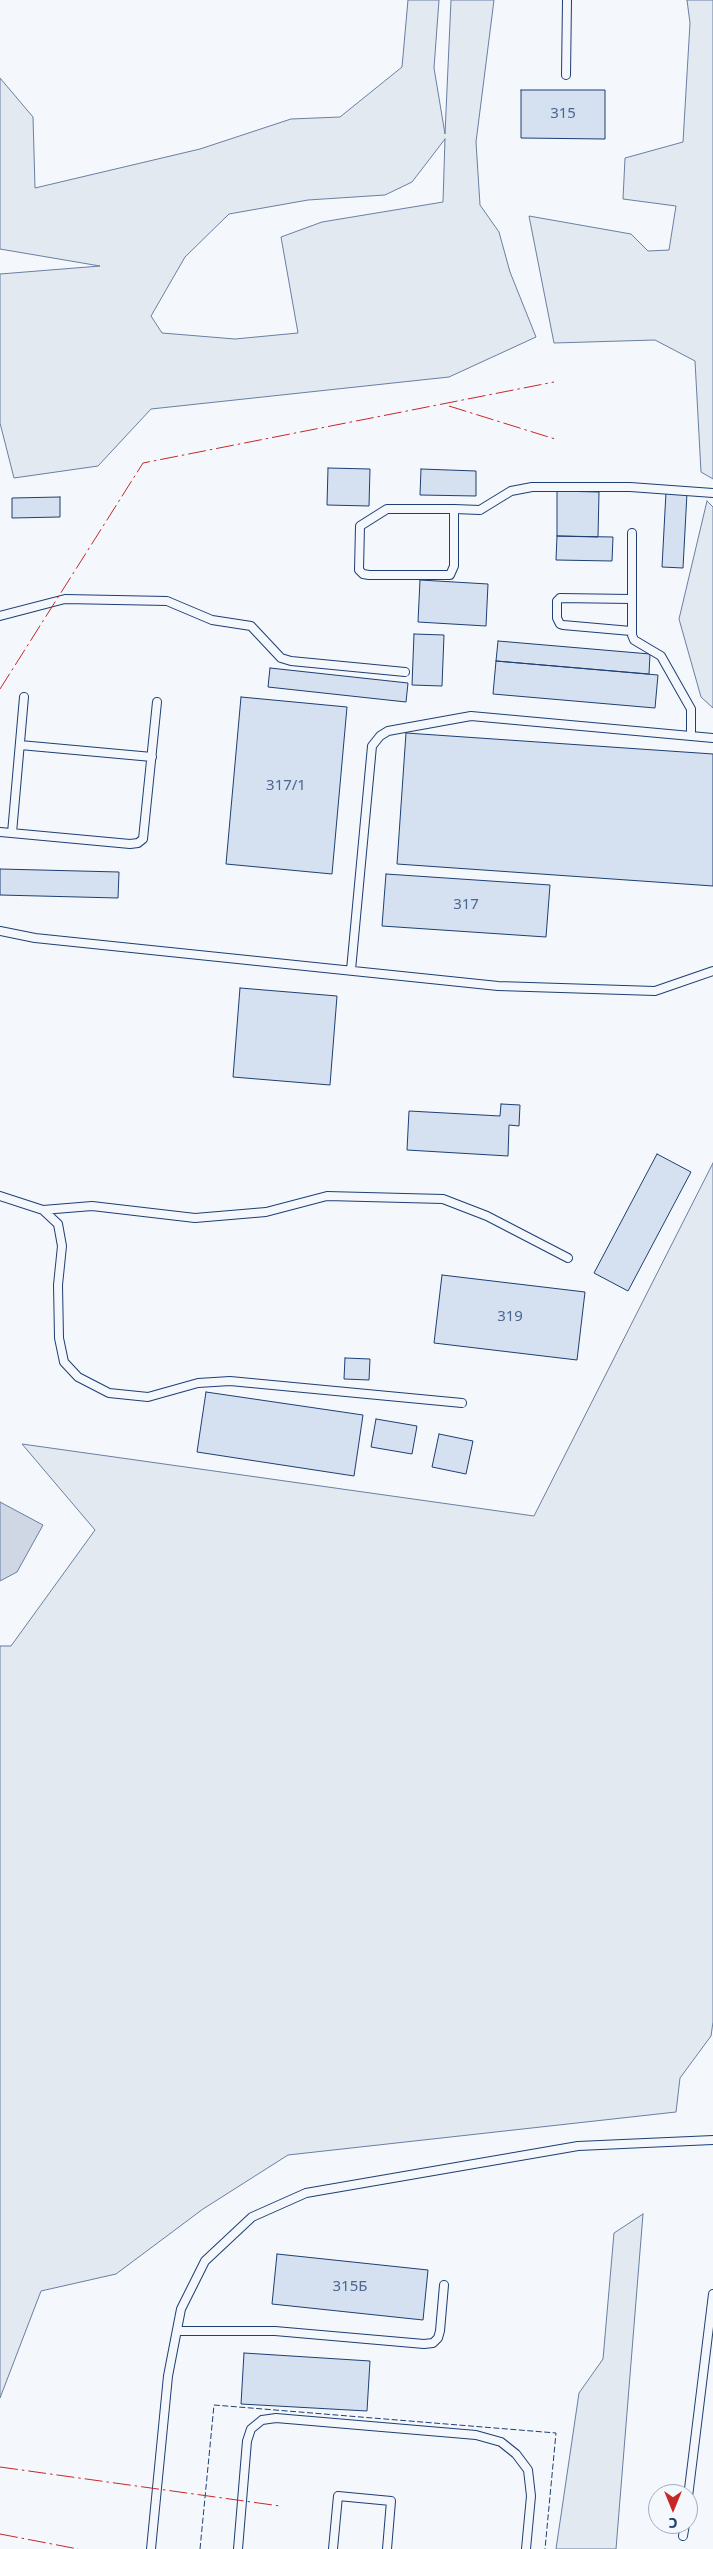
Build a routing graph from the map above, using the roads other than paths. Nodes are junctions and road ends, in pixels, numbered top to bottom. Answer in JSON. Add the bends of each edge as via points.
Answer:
{"nodes":[{"id":1,"x":567,"y":0,"type":"edge"},
{"id":2,"x":566,"y":75,"type":"dead end"},
{"id":3,"x":713,"y":493,"type":"edge"},
{"id":4,"x":454,"y":509,"type":"junction"},
{"id":5,"x":632,"y":533,"type":"dead end"},
{"id":6,"x":631,"y":599,"type":"junction"},
{"id":7,"x":0,"y":616,"type":"edge"},
{"id":8,"x":631,"y":631,"type":"junction"},
{"id":9,"x":404,"y":672,"type":"dead end"},
{"id":10,"x":24,"y":697,"type":"dead end"},
{"id":11,"x":157,"y":702,"type":"dead end"},
{"id":12,"x":691,"y":736,"type":"junction"},
{"id":13,"x":713,"y":738,"type":"edge"},
{"id":14,"x":20,"y":745,"type":"junction"},
{"id":15,"x":152,"y":757,"type":"junction"},
{"id":16,"x":0,"y":832,"type":"edge"},
{"id":17,"x":12,"y":833,"type":"junction"},
{"id":18,"x":0,"y":931,"type":"edge"},
{"id":19,"x":351,"y":970,"type":"junction"},
{"id":20,"x":713,"y":971,"type":"edge"},
{"id":21,"x":0,"y":1196,"type":"edge"},
{"id":22,"x":43,"y":1210,"type":"junction"},
{"id":23,"x":568,"y":1258,"type":"dead end"},
{"id":24,"x":462,"y":1403,"type":"dead end"},
{"id":25,"x":713,"y":2140,"type":"edge"},
{"id":26,"x":444,"y":2285,"type":"dead end"},
{"id":27,"x":713,"y":2294,"type":"edge"},
{"id":28,"x":177,"y":2332,"type":"junction"},
{"id":29,"x":689,"y":2484,"type":"edge"},
{"id":30,"x":151,"y":2549,"type":"edge"},
{"id":31,"x":238,"y":2549,"type":"edge"},
{"id":32,"x":333,"y":2549,"type":"edge"},
{"id":33,"x":387,"y":2549,"type":"edge"},
{"id":34,"x":526,"y":2549,"type":"edge"}],
"edges":[{"from":1,"to":2,"type":"lane"},
{"from":3,"to":4,"type":"lane","via":[[630,486],[532,488],[510,491],[480,510]]},
{"from":4,"to":4,"type":"lane","via":[[388,509],[365,521],[359,533],[360,570],[369,575],[450,575],[454,566]]},
{"from":5,"to":6,"type":"lane"},
{"from":6,"to":8,"type":"lane"},
{"from":6,"to":8,"type":"lane","via":[[560,598],[557,601],[557,618],[563,625]]},
{"from":7,"to":9,"type":"lane","via":[[65,599],[167,600],[212,620],[251,626],[281,658]]},
{"from":8,"to":12,"type":"lane","via":[[634,640],[661,656],[691,710]]},
{"from":10,"to":14,"type":"lane"},
{"from":11,"to":15,"type":"lane"},
{"from":12,"to":13,"type":"lane"},
{"from":12,"to":19,"type":"lane","via":[[471,716],[388,731],[380,736],[372,746]]},
{"from":14,"to":15,"type":"lane"},
{"from":14,"to":17,"type":"lane"},
{"from":15,"to":17,"type":"lane","via":[[145,833],[138,843]]},
{"from":16,"to":17,"type":"lane"},
{"from":18,"to":19,"type":"lane","via":[[35,938]]},
{"from":19,"to":20,"type":"lane","via":[[498,986],[655,991]]},
{"from":21,"to":22,"type":"lane"},
{"from":22,"to":23,"type":"lane","via":[[92,1206],[195,1218],[266,1212],[327,1196],[443,1199],[488,1216]]},
{"from":22,"to":24,"type":"lane","via":[[58,1224],[62,1246],[58,1294],[59,1338],[64,1362],[78,1377],[109,1393],[148,1397],[198,1383],[230,1381]]},
{"from":25,"to":28,"type":"lane","via":[[578,2146],[306,2193],[252,2217],[205,2261],[181,2309]]},
{"from":26,"to":28,"type":"lane","via":[[440,2332],[433,2343],[275,2332]]},
{"from":27,"to":29,"type":"lane"},
{"from":28,"to":30,"type":"lane","via":[[168,2376]]},
{"from":31,"to":34,"type":"lane","via":[[247,2441],[251,2429],[262,2420],[276,2418],[476,2435],[502,2442],[528,2470],[531,2496]]},
{"from":32,"to":33,"type":"lane","via":[[338,2496],[391,2501]]}]}
